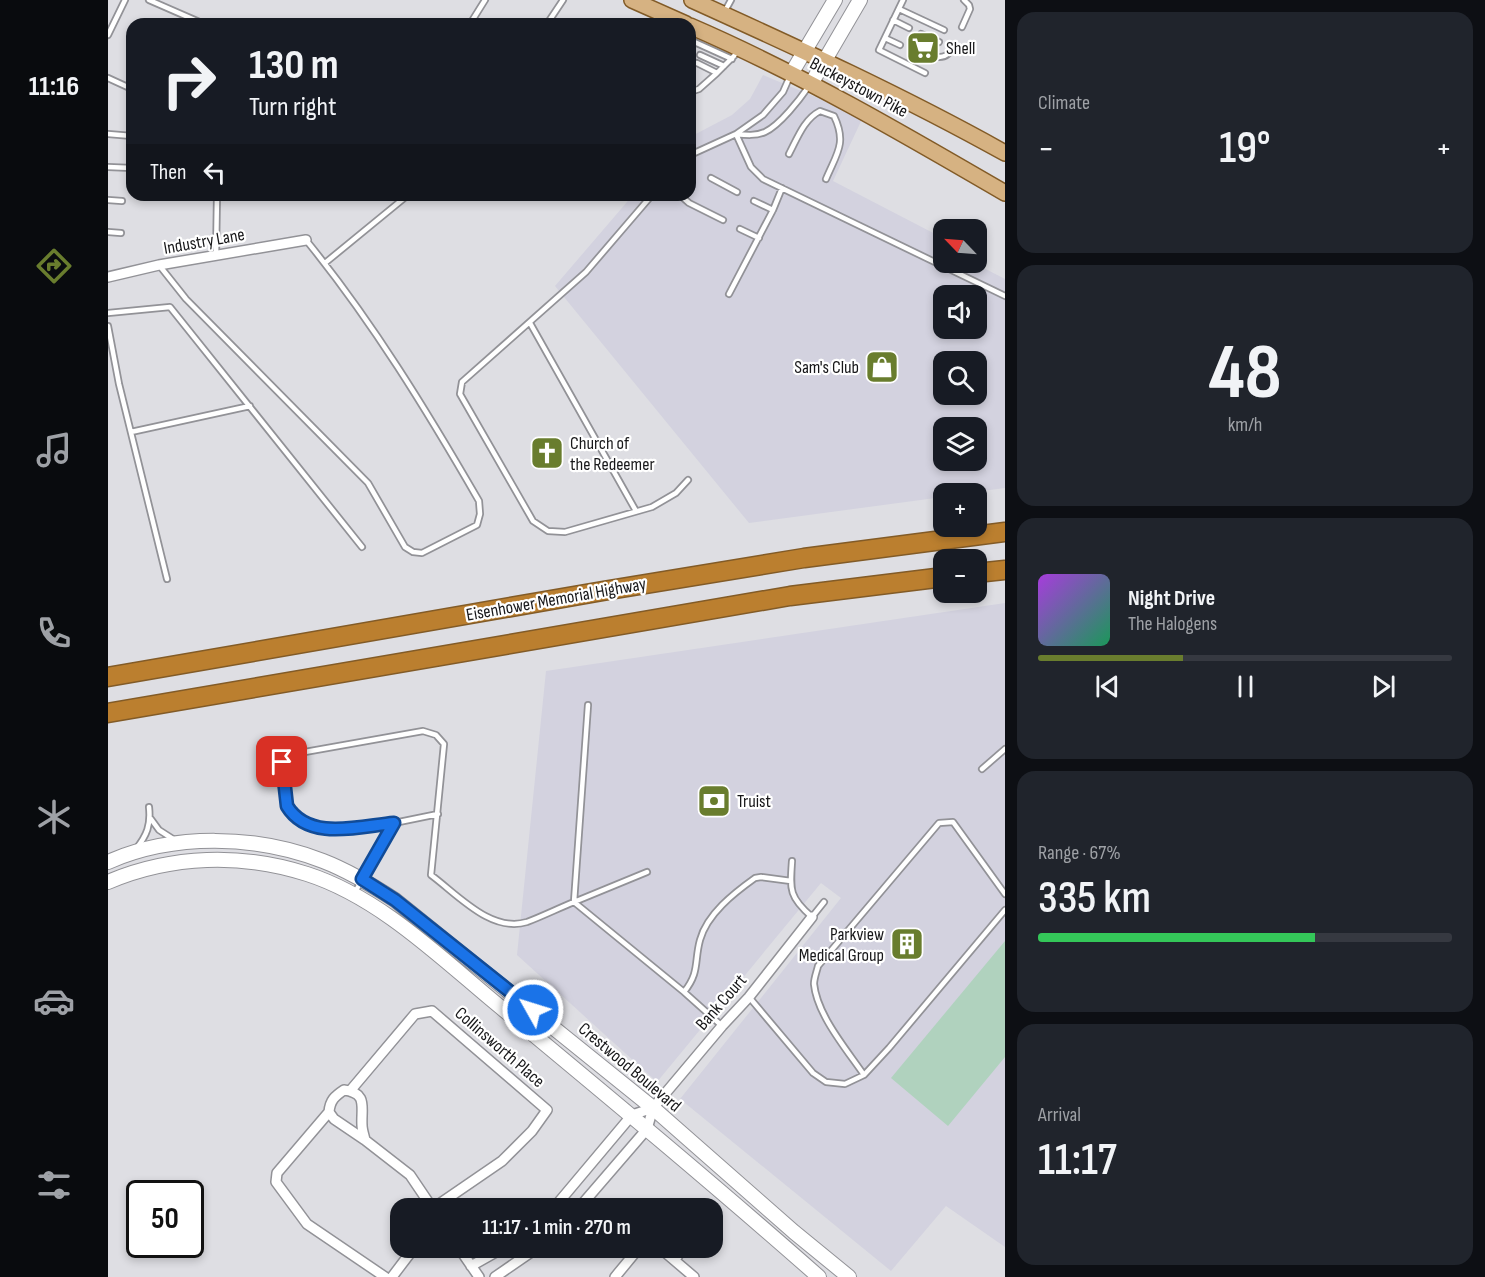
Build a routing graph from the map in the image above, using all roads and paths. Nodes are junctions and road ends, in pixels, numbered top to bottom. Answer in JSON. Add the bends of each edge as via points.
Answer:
{"nodes":[{"id":1,"x":124,"y":0,"type":"edge"},
{"id":2,"x":149,"y":0,"type":"edge"},
{"id":3,"x":485,"y":0,"type":"edge"},
{"id":4,"x":563,"y":0,"type":"edge"},
{"id":5,"x":632,"y":0,"type":"edge"},
{"id":6,"x":731,"y":0,"type":"edge"},
{"id":7,"x":835,"y":0,"type":"edge"},
{"id":8,"x":860,"y":0,"type":"edge"},
{"id":9,"x":903,"y":0,"type":"edge"},
{"id":10,"x":964,"y":0,"type":"edge"},
{"id":11,"x":696,"y":1,"type":"edge"},
{"id":12,"x":899,"y":9,"type":"junction"},
{"id":13,"x":723,"y":14,"type":"junction"},
{"id":14,"x":190,"y":18,"type":"edge"},
{"id":15,"x":474,"y":18,"type":"edge"},
{"id":16,"x":552,"y":18,"type":"edge"},
{"id":17,"x":670,"y":18,"type":"edge"},
{"id":18,"x":893,"y":20,"type":"junction"},
{"id":19,"x":962,"y":27,"type":"dead end"},
{"id":20,"x":909,"y":28,"type":"dead end"},
{"id":21,"x":944,"y":30,"type":"dead end"},
{"id":22,"x":696,"y":31,"type":"edge"},
{"id":23,"x":921,"y":34,"type":"dead end"},
{"id":24,"x":108,"y":35,"type":"edge"},
{"id":25,"x":885,"y":38,"type":"junction"},
{"id":26,"x":696,"y":42,"type":"edge"},
{"id":27,"x":939,"y":42,"type":"dead end"},
{"id":28,"x":900,"y":45,"type":"dead end"},
{"id":29,"x":953,"y":46,"type":"dead end"},
{"id":30,"x":805,"y":51,"type":"junction"},
{"id":31,"x":912,"y":51,"type":"dead end"},
{"id":32,"x":735,"y":53,"type":"junction"},
{"id":33,"x":700,"y":55,"type":"dead end"},
{"id":34,"x":824,"y":60,"type":"junction"},
{"id":35,"x":697,"y":63,"type":"dead end"},
{"id":36,"x":724,"y":66,"type":"junction"},
{"id":37,"x":717,"y":73,"type":"junction"},
{"id":38,"x":926,"y":73,"type":"dead end"},
{"id":39,"x":791,"y":74,"type":"junction"},
{"id":40,"x":108,"y":78,"type":"edge"},
{"id":41,"x":811,"y":84,"type":"junction"},
{"id":42,"x":126,"y":86,"type":"edge"},
{"id":43,"x":696,"y":90,"type":"edge"},
{"id":44,"x":108,"y":134,"type":"edge"},
{"id":45,"x":736,"y":134,"type":"junction"},
{"id":46,"x":126,"y":136,"type":"edge"},
{"id":47,"x":696,"y":152,"type":"edge"},
{"id":48,"x":1005,"y":153,"type":"edge"},
{"id":49,"x":789,"y":154,"type":"dead end"},
{"id":50,"x":108,"y":167,"type":"edge"},
{"id":51,"x":126,"y":168,"type":"edge"},
{"id":52,"x":711,"y":178,"type":"dead end"},
{"id":53,"x":826,"y":179,"type":"dead end"},
{"id":54,"x":782,"y":188,"type":"junction"},
{"id":55,"x":737,"y":192,"type":"dead end"},
{"id":56,"x":1005,"y":193,"type":"edge"},
{"id":57,"x":108,"y":200,"type":"edge"},
{"id":58,"x":122,"y":201,"type":"dead end"},
{"id":59,"x":217,"y":201,"type":"edge"},
{"id":60,"x":401,"y":201,"type":"edge"},
{"id":61,"x":647,"y":201,"type":"edge"},
{"id":62,"x":687,"y":201,"type":"edge"},
{"id":63,"x":754,"y":201,"type":"dead end"},
{"id":64,"x":773,"y":210,"type":"junction"},
{"id":65,"x":723,"y":220,"type":"dead end"},
{"id":66,"x":740,"y":229,"type":"dead end"},
{"id":67,"x":108,"y":232,"type":"edge"},
{"id":68,"x":121,"y":233,"type":"dead end"},
{"id":69,"x":759,"y":238,"type":"junction"},
{"id":70,"x":306,"y":240,"type":"joint"},
{"id":71,"x":216,"y":256,"type":"junction"},
{"id":72,"x":324,"y":263,"type":"junction"},
{"id":73,"x":159,"y":265,"type":"junction"},
{"id":74,"x":108,"y":277,"type":"edge"},
{"id":75,"x":729,"y":294,"type":"dead end"},
{"id":76,"x":1005,"y":296,"type":"edge"},
{"id":77,"x":108,"y":313,"type":"edge"},
{"id":78,"x":530,"y":324,"type":"junction"},
{"id":79,"x":108,"y":326,"type":"edge"},
{"id":80,"x":250,"y":406,"type":"junction"},
{"id":81,"x":131,"y":432,"type":"junction"},
{"id":82,"x":688,"y":480,"type":"dead end"},
{"id":83,"x":636,"y":511,"type":"junction"},
{"id":84,"x":1003,"y":532,"type":"edge"},
{"id":85,"x":362,"y":547,"type":"dead end"},
{"id":86,"x":1005,"y":570,"type":"edge"},
{"id":87,"x":987,"y":572,"type":"edge"},
{"id":88,"x":933,"y":578,"type":"edge"},
{"id":89,"x":166,"y":579,"type":"dead end"},
{"id":90,"x":108,"y":677,"type":"edge"},
{"id":91,"x":588,"y":705,"type":"dead end"},
{"id":92,"x":108,"y":713,"type":"edge"},
{"id":93,"x":1005,"y":749,"type":"edge"},
{"id":94,"x":982,"y":769,"type":"dead end"},
{"id":95,"x":149,"y":807,"type":"dead end"},
{"id":96,"x":438,"y":814,"type":"junction"},
{"id":97,"x":150,"y":819,"type":"junction"},
{"id":98,"x":394,"y":823,"type":"junction"},
{"id":99,"x":182,"y":842,"type":"junction"},
{"id":100,"x":133,"y":853,"type":"junction"},
{"id":101,"x":792,"y":861,"type":"dead end"},
{"id":102,"x":108,"y":862,"type":"edge"},
{"id":103,"x":647,"y":872,"type":"dead end"},
{"id":104,"x":362,"y":879,"type":"junction"},
{"id":105,"x":790,"y":881,"type":"junction"},
{"id":106,"x":108,"y":882,"type":"edge"},
{"id":107,"x":354,"y":894,"type":"junction"},
{"id":108,"x":1005,"y":894,"type":"edge"},
{"id":109,"x":574,"y":902,"type":"junction"},
{"id":110,"x":824,"y":902,"type":"dead end"},
{"id":111,"x":1005,"y":910,"type":"edge"},
{"id":112,"x":812,"y":917,"type":"junction"},
{"id":113,"x":684,"y":992,"type":"junction"},
{"id":114,"x":749,"y":997,"type":"junction"},
{"id":115,"x":722,"y":1026,"type":"junction"},
{"id":116,"x":864,"y":1075,"type":"junction"},
{"id":117,"x":350,"y":1091,"type":"junction"},
{"id":118,"x":653,"y":1108,"type":"junction"},
{"id":119,"x":329,"y":1112,"type":"junction"},
{"id":120,"x":632,"y":1115,"type":"junction"},
{"id":121,"x":647,"y":1129,"type":"junction"},
{"id":122,"x":365,"y":1140,"type":"junction"},
{"id":123,"x":425,"y":1198,"type":"edge"},
{"id":124,"x":448,"y":1198,"type":"edge"},
{"id":125,"x":562,"y":1198,"type":"edge"},
{"id":126,"x":587,"y":1198,"type":"edge"},
{"id":127,"x":406,"y":1258,"type":"edge"},
{"id":128,"x":466,"y":1258,"type":"edge"},
{"id":129,"x":485,"y":1258,"type":"edge"},
{"id":130,"x":523,"y":1258,"type":"edge"},
{"id":131,"x":631,"y":1258,"type":"edge"},
{"id":132,"x":672,"y":1258,"type":"edge"},
{"id":133,"x":674,"y":1260,"type":"joint"},
{"id":134,"x":471,"y":1266,"type":"junction"},
{"id":135,"x":385,"y":1277,"type":"edge"},
{"id":136,"x":392,"y":1277,"type":"edge"},
{"id":137,"x":479,"y":1277,"type":"edge"},
{"id":138,"x":495,"y":1277,"type":"edge"},
{"id":139,"x":615,"y":1277,"type":"edge"},
{"id":140,"x":694,"y":1277,"type":"edge"},
{"id":141,"x":819,"y":1277,"type":"edge"},
{"id":142,"x":849,"y":1277,"type":"edge"}],
"edges":[{"from":1,"to":24,"type":"lane"},
{"from":2,"to":14,"type":"lane"},
{"from":3,"to":15,"type":"lane"},
{"from":4,"to":16,"type":"lane"},
{"from":5,"to":17,"type":"main road","name":"Buckeystown Pike"},
{"from":6,"to":13,"type":"lane"},
{"from":7,"to":30,"type":"main road"},
{"from":8,"to":34,"type":"main road"},
{"from":9,"to":12,"type":"lane"},
{"from":10,"to":19,"type":"lane","via":[[970,9]]},
{"from":11,"to":13,"type":"main road","name":"Buckeystown Pike"},
{"from":12,"to":18,"type":"lane"},
{"from":12,"to":21,"type":"lane"},
{"from":13,"to":30,"type":"main road","name":"Buckeystown Pike"},
{"from":18,"to":20,"type":"lane"},
{"from":18,"to":25,"type":"lane"},
{"from":22,"to":32,"type":"main road","name":"Buckeystown Pike"},
{"from":23,"to":27,"type":"lane"},
{"from":25,"to":28,"type":"lane"},
{"from":25,"to":38,"type":"lane","via":[[879,50]]},
{"from":26,"to":32,"type":"lane"},
{"from":29,"to":31,"type":"lane","via":[[946,56],[939,58]]},
{"from":30,"to":34,"type":"main road","name":"Buckeystown Pike"},
{"from":30,"to":39,"type":"main road"},
{"from":32,"to":36,"type":"lane"},
{"from":32,"to":39,"type":"main road","name":"Buckeystown Pike"},
{"from":33,"to":36,"type":"lane"},
{"from":34,"to":41,"type":"main road"},
{"from":34,"to":48,"type":"main road","name":"Buckeystown Pike"},
{"from":35,"to":37,"type":"lane"},
{"from":36,"to":37,"type":"lane"},
{"from":37,"to":43,"type":"lane"},
{"from":39,"to":41,"type":"main road","name":"Buckeystown Pike"},
{"from":39,"to":45,"type":"lane","via":[[771,107]]},
{"from":40,"to":42,"type":"lane"},
{"from":41,"to":45,"type":"lane","via":[[766,132]]},
{"from":41,"to":56,"type":"main road","name":"Buckeystown Pike"},
{"from":44,"to":46,"type":"lane"},
{"from":45,"to":47,"type":"lane"},
{"from":45,"to":54,"type":"lane","via":[[751,167]]},
{"from":49,"to":53,"type":"lane","via":[[814,114],[820,111],[834,116],[841,145]]},
{"from":50,"to":51,"type":"lane"},
{"from":52,"to":55,"type":"lane"},
{"from":54,"to":64,"type":"lane"},
{"from":54,"to":76,"type":"lane"},
{"from":57,"to":58,"type":"lane"},
{"from":59,"to":71,"type":"lane"},
{"from":60,"to":72,"type":"lane"},
{"from":61,"to":78,"type":"lane","via":[[586,272]]},
{"from":62,"to":65,"type":"lane"},
{"from":63,"to":64,"type":"lane"},
{"from":64,"to":69,"type":"lane"},
{"from":66,"to":69,"type":"lane"},
{"from":67,"to":68,"type":"lane"},
{"from":69,"to":75,"type":"lane"},
{"from":70,"to":71,"type":"street","name":"Industry Lane"},
{"from":70,"to":72,"type":"lane"},
{"from":71,"to":73,"type":"street","name":"Industry Lane"},
{"from":72,"to":73,"type":"lane","via":[[377,335],[479,501],[477,525],[422,553],[405,547],[368,483],[186,299]]},
{"from":73,"to":74,"type":"street","name":"Industry Lane"},
{"from":77,"to":80,"type":"lane","via":[[170,307]]},
{"from":78,"to":83,"type":"lane"},
{"from":78,"to":83,"type":"lane","via":[[462,382],[460,394],[533,521],[548,531],[565,532]]},
{"from":79,"to":81,"type":"lane"},
{"from":80,"to":81,"type":"lane"},
{"from":80,"to":85,"type":"lane"},
{"from":81,"to":89,"type":"lane"},
{"from":82,"to":83,"type":"lane","via":[[676,493]]},
{"from":84,"to":90,"type":"highway","name":"Eisenhower Memorial Highway","via":[[792,560]]},
{"from":86,"to":87,"type":"highway"},
{"from":88,"to":92,"type":"highway","name":"Eisenhower Memorial Highway","via":[[790,596]]},
{"from":91,"to":109,"type":"lane"},
{"from":93,"to":94,"type":"lane"},
{"from":95,"to":97,"type":"lane"},
{"from":96,"to":98,"type":"lane"},
{"from":96,"to":98,"type":"lane","via":[[444,744],[436,735],[423,731],[288,755],[282,762],[287,806],[308,825],[324,830]]},
{"from":96,"to":109,"type":"lane","via":[[431,875],[484,916],[498,922],[526,922]]},
{"from":97,"to":99,"type":"lane","via":[[159,830]]},
{"from":97,"to":100,"type":"lane","via":[[148,832]]},
{"from":98,"to":104,"type":"lane"},
{"from":99,"to":100,"type":"main road","name":"Crestwood Boulevard"},
{"from":99,"to":104,"type":"main road","name":"Crestwood Boulevard","via":[[275,846],[322,860]]},
{"from":100,"to":102,"type":"main road","name":"Crestwood Boulevard"},
{"from":101,"to":105,"type":"lane"},
{"from":103,"to":109,"type":"lane"},
{"from":104,"to":107,"type":"lane"},
{"from":104,"to":118,"type":"main road","name":"Crestwood Boulevard","via":[[395,900]]},
{"from":105,"to":112,"type":"lane","via":[[794,899]]},
{"from":105,"to":113,"type":"lane","via":[[755,878],[713,915],[701,938],[693,981]]},
{"from":106,"to":107,"type":"main road","name":"Crestwood Boulevard","via":[[156,867],[233,859],[300,872]]},
{"from":107,"to":120,"type":"main road","name":"Crestwood Boulevard","via":[[399,925]]},
{"from":108,"to":116,"type":"lane","via":[[953,822],[939,823],[818,966],[814,983],[822,1009]]},
{"from":109,"to":113,"type":"lane"},
{"from":110,"to":112,"type":"lane"},
{"from":111,"to":116,"type":"lane"},
{"from":112,"to":114,"type":"street","name":"Bank Court"},
{"from":113,"to":115,"type":"lane"},
{"from":114,"to":115,"type":"street","name":"Bank Court"},
{"from":114,"to":116,"type":"lane","via":[[826,1082],[845,1084]]},
{"from":115,"to":118,"type":"street","name":"Bank Court"},
{"from":117,"to":119,"type":"street","via":[[335,1095]]},
{"from":117,"to":122,"type":"street","via":[[361,1100]]},
{"from":117,"to":124,"type":"street","name":"Collinsworth Place","via":[[415,1014],[432,1011],[547,1110],[502,1161]]},
{"from":118,"to":120,"type":"street"},
{"from":118,"to":121,"type":"street"},
{"from":118,"to":142,"type":"main road","name":"Crestwood Boulevard"},
{"from":119,"to":122,"type":"street"},
{"from":119,"to":135,"type":"street","via":[[277,1173],[276,1182],[307,1224]]},
{"from":120,"to":121,"type":"main road","name":"Crestwood Boulevard"},
{"from":120,"to":125,"type":"street"},
{"from":121,"to":126,"type":"street"},
{"from":121,"to":141,"type":"main road","name":"Crestwood Boulevard"},
{"from":122,"to":123,"type":"street","via":[[410,1175]]},
{"from":127,"to":136,"type":"street"},
{"from":128,"to":134,"type":"street"},
{"from":129,"to":134,"type":"street"},
{"from":130,"to":138,"type":"street"},
{"from":131,"to":139,"type":"street"},
{"from":132,"to":133,"type":"street"},
{"from":133,"to":140,"type":"street"},
{"from":134,"to":137,"type":"street"}]}
